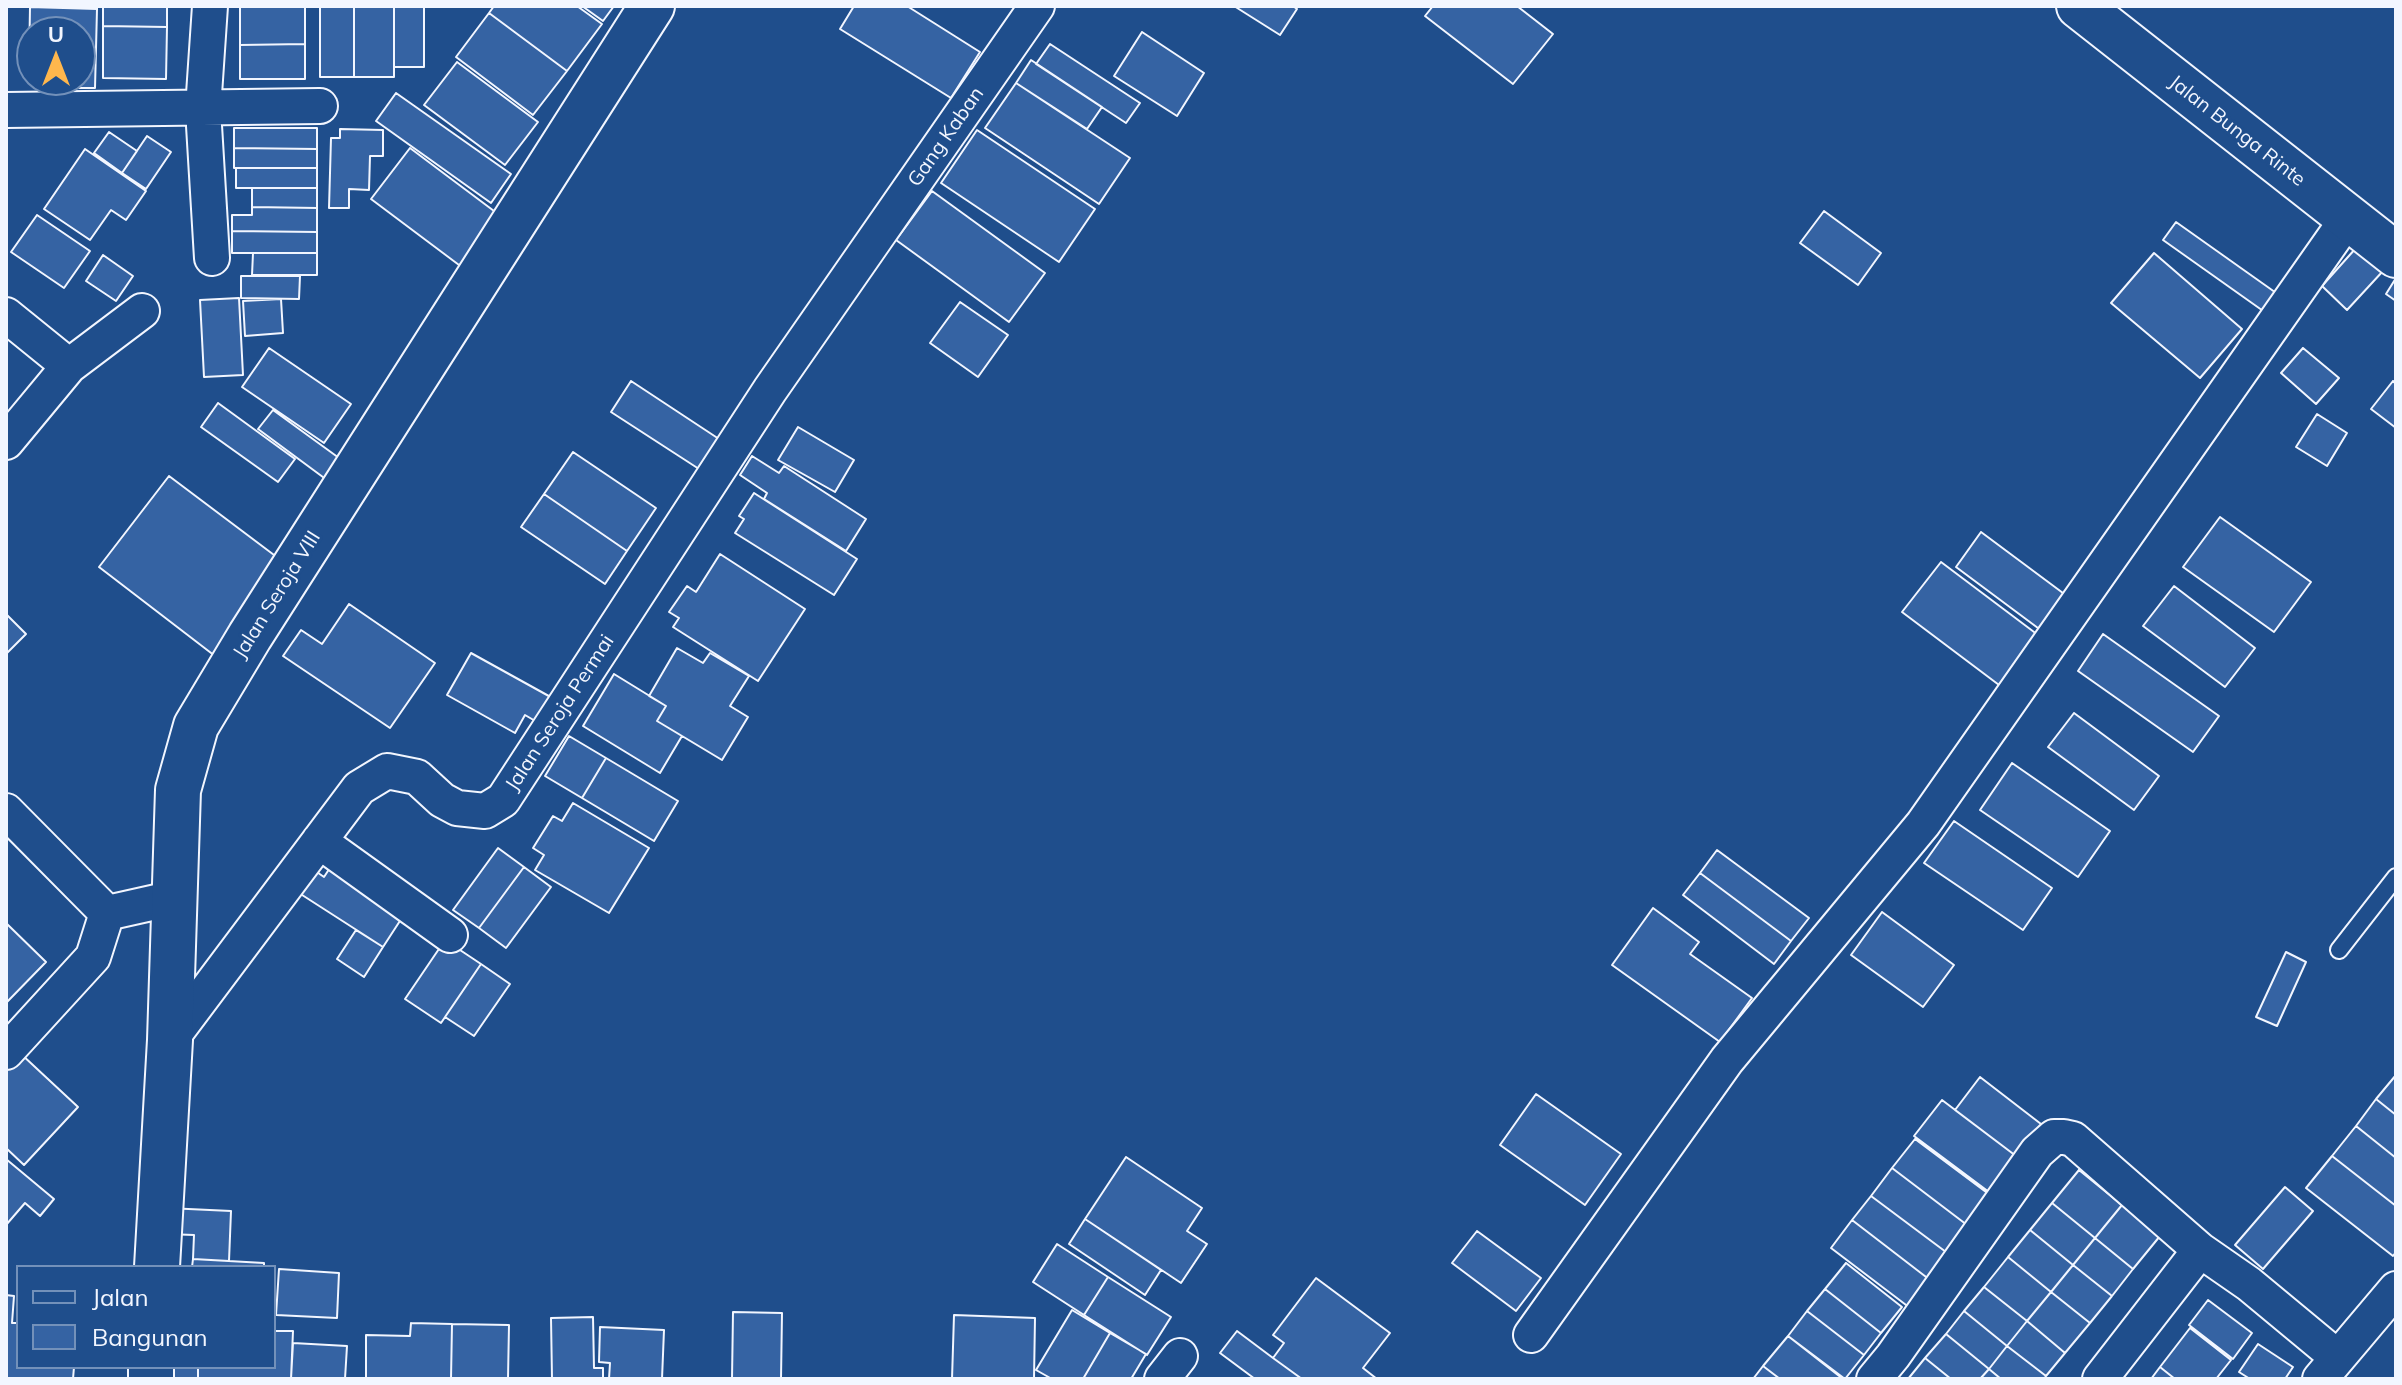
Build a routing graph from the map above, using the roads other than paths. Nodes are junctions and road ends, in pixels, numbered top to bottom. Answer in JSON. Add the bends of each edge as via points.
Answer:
{"nodes":[{"id":1,"x":210,"y":6,"type":"edge"},
{"id":2,"x":652,"y":6,"type":"edge"},
{"id":3,"x":1037,"y":6,"type":"edge"},
{"id":4,"x":2079,"y":6,"type":"edge"},
{"id":5,"x":320,"y":106,"type":"dead end"},
{"id":6,"x":203,"y":109,"type":"junction"},
{"id":7,"x":6,"y":110,"type":"edge"},
{"id":8,"x":2348,"y":218,"type":"junction"},
{"id":9,"x":2396,"y":255,"type":"edge"},
{"id":10,"x":212,"y":258,"type":"dead end"},
{"id":11,"x":855,"y":268,"type":"joint"},
{"id":12,"x":142,"y":311,"type":"dead end"},
{"id":13,"x":6,"y":315,"type":"edge"},
{"id":14,"x":69,"y":366,"type":"junction"},
{"id":15,"x":6,"y":442,"type":"edge"},
{"id":16,"x":6,"y":811,"type":"edge"},
{"id":17,"x":319,"y":841,"type":"junction"},
{"id":18,"x":2396,"y":877,"type":"edge"},
{"id":19,"x":174,"y":898,"type":"junction"},
{"id":20,"x":107,"y":913,"type":"junction"},
{"id":21,"x":450,"y":935,"type":"dead end"},
{"id":22,"x":2339,"y":950,"type":"dead end"},
{"id":23,"x":170,"y":1040,"type":"junction"},
{"id":24,"x":6,"y":1052,"type":"edge"},
{"id":25,"x":2200,"y":1250,"type":"junction"},
{"id":26,"x":157,"y":1265,"type":"edge"},
{"id":27,"x":2396,"y":1289,"type":"edge"},
{"id":28,"x":1531,"y":1335,"type":"dead end"},
{"id":29,"x":2328,"y":1368,"type":"edge"},
{"id":30,"x":1874,"y":1379,"type":"edge"},
{"id":31,"x":2100,"y":1379,"type":"edge"}],
"edges":[{"from":1,"to":6,"type":"street"},
{"from":2,"to":19,"type":"street","name":"Jalan Seroja VIII","via":[[196,726],[178,790]]},
{"from":3,"to":11,"type":"street","name":"Gang Kaban"},
{"from":4,"to":8,"type":"street","name":"Jalan Bunga Rinte"},
{"from":5,"to":6,"type":"street"},
{"from":6,"to":7,"type":"street"},
{"from":6,"to":10,"type":"street"},
{"from":8,"to":9,"type":"street","name":"Jalan Bunga Rinte"},
{"from":8,"to":28,"type":"street","via":[[1923,824],[1727,1060]]},
{"from":11,"to":17,"type":"street","name":"Jalan Seroja Permai","via":[[503,800],[485,811],[457,808],[417,777],[387,771],[359,788]]},
{"from":12,"to":14,"type":"street"},
{"from":13,"to":14,"type":"street"},
{"from":14,"to":15,"type":"street"},
{"from":16,"to":20,"type":"street"},
{"from":17,"to":21,"type":"street"},
{"from":17,"to":23,"type":"street","name":"Jalan Seroja Permai"},
{"from":18,"to":22,"type":"lane"},
{"from":19,"to":20,"type":"street"},
{"from":19,"to":23,"type":"street","name":"Jalan Seroja VIII"},
{"from":20,"to":24,"type":"street","via":[[93,957]]},
{"from":23,"to":26,"type":"street","name":"Jalan Seroja VIII"},
{"from":25,"to":29,"type":"street","via":[[2249,1284]]},
{"from":25,"to":30,"type":"street","via":[[2073,1139],[2054,1137],[2023,1170]]},
{"from":25,"to":31,"type":"street"},
{"from":27,"to":29,"type":"street"}]}
